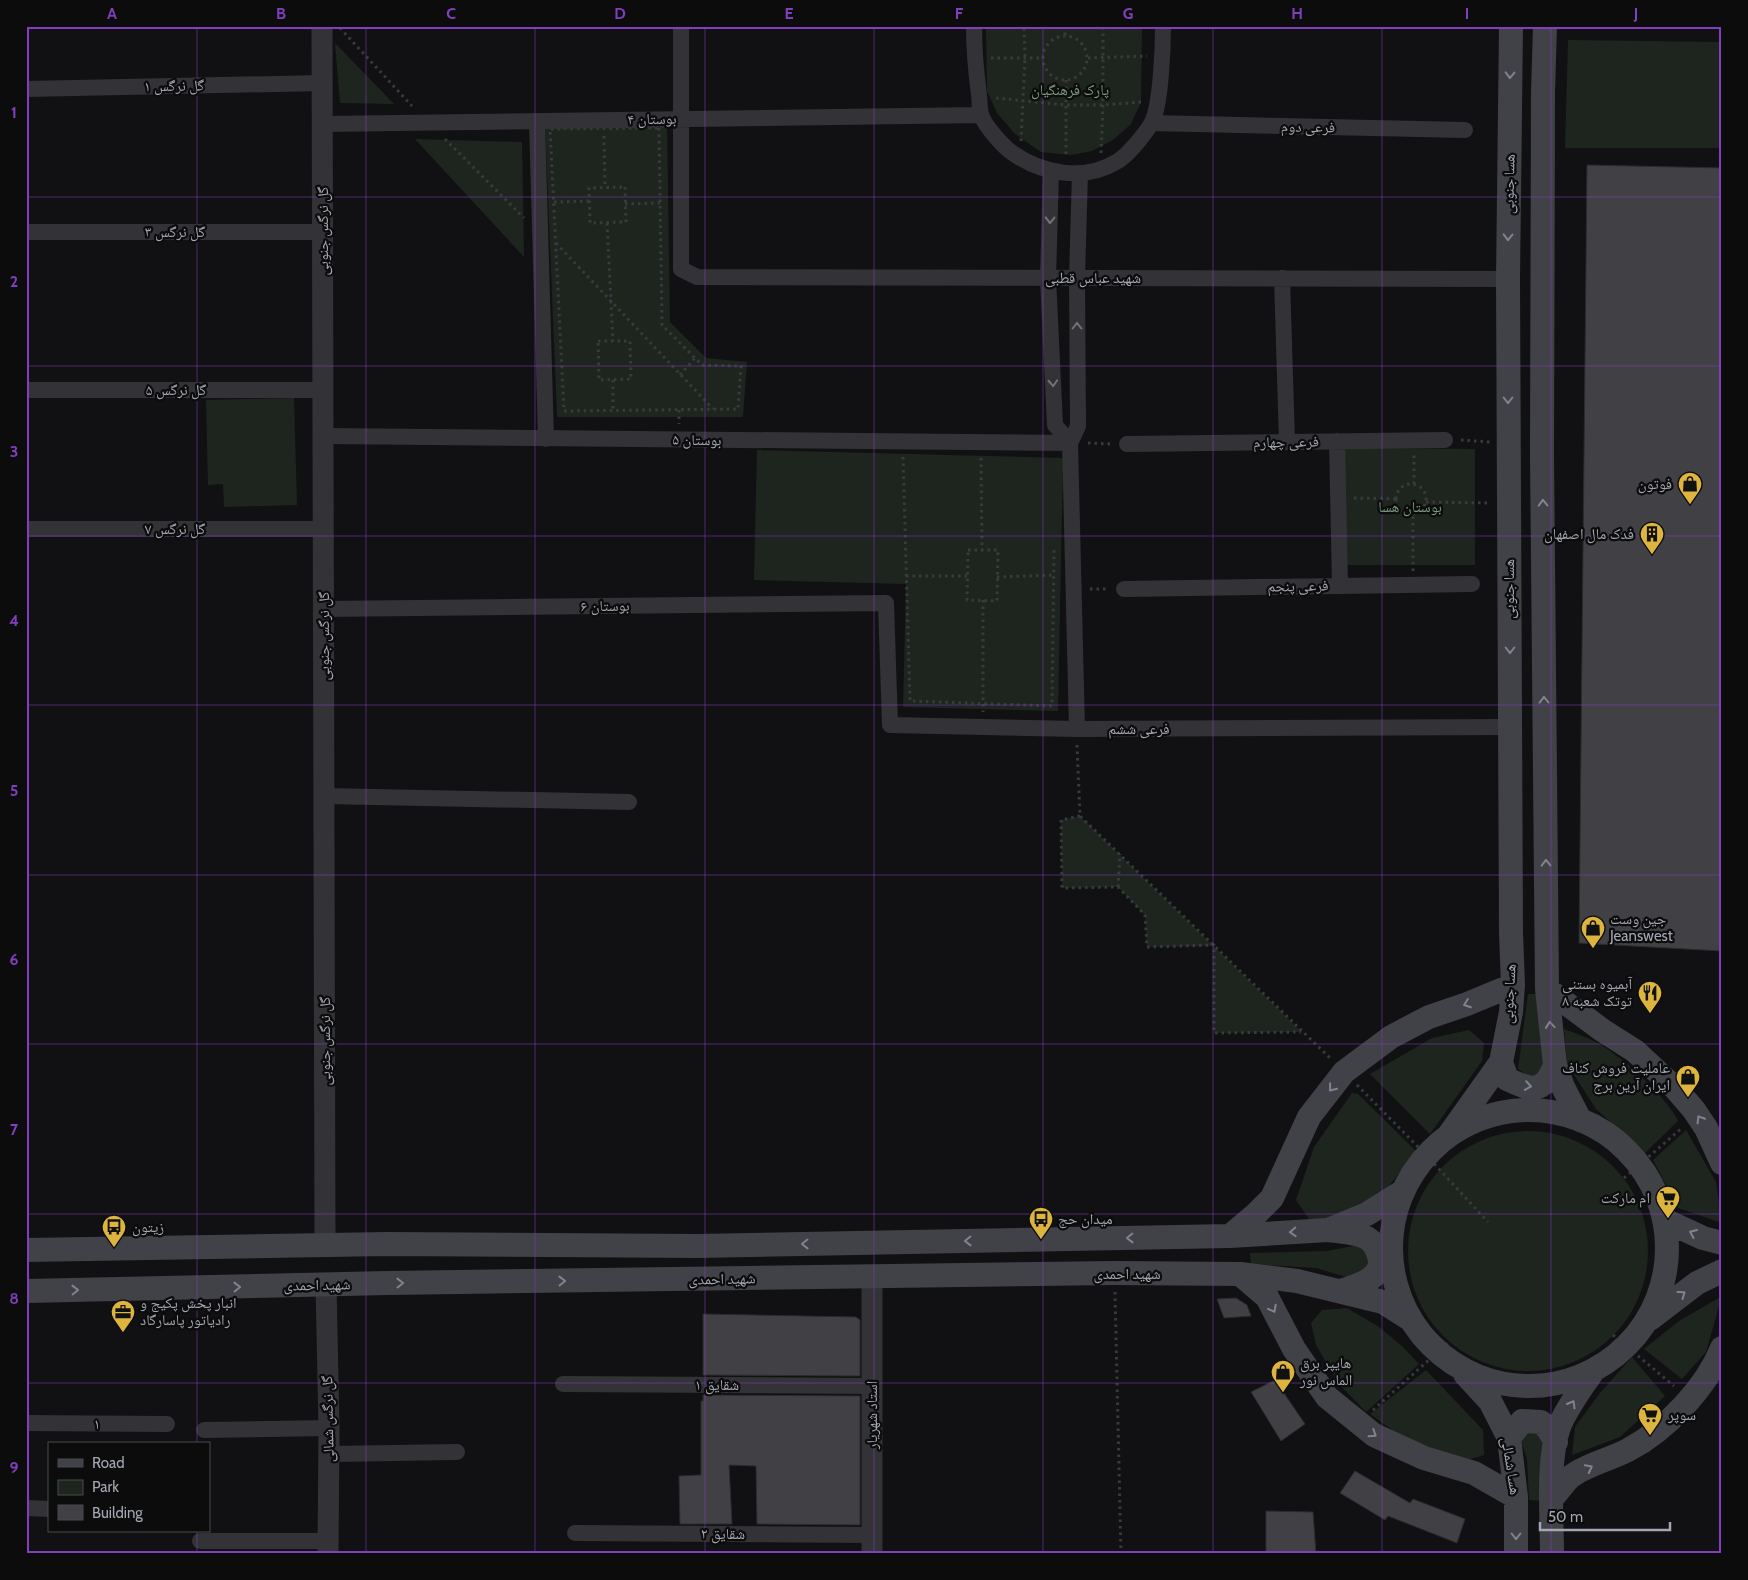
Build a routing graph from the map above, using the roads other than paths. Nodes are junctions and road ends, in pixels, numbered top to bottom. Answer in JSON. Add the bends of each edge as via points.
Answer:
{"nodes":[{"id":1,"x":322,"y":26,"type":"edge"},
{"id":2,"x":681,"y":26,"type":"edge"},
{"id":3,"x":974,"y":26,"type":"edge"},
{"id":4,"x":1162,"y":26,"type":"edge"},
{"id":5,"x":1511,"y":26,"type":"edge"},
{"id":6,"x":1545,"y":26,"type":"edge"},
{"id":7,"x":322,"y":83,"type":"junction"},
{"id":8,"x":26,"y":89,"type":"edge"},
{"id":9,"x":981,"y":115,"type":"junction"},
{"id":10,"x":681,"y":118,"type":"junction"},
{"id":11,"x":537,"y":120,"type":"junction"},
{"id":12,"x":1152,"y":123,"type":"junction"},
{"id":13,"x":323,"y":124,"type":"junction"},
{"id":14,"x":1464,"y":130,"type":"dead end"},
{"id":15,"x":1051,"y":172,"type":"junction"},
{"id":16,"x":1080,"y":173,"type":"junction"},
{"id":17,"x":26,"y":232,"type":"edge"},
{"id":18,"x":323,"y":232,"type":"junction"},
{"id":19,"x":1048,"y":278,"type":"junction"},
{"id":20,"x":1077,"y":278,"type":"junction"},
{"id":21,"x":1282,"y":278,"type":"junction"},
{"id":22,"x":1508,"y":279,"type":"junction"},
{"id":23,"x":28,"y":390,"type":"dead end"},
{"id":24,"x":323,"y":390,"type":"junction"},
{"id":25,"x":323,"y":436,"type":"junction"},
{"id":26,"x":546,"y":438,"type":"junction"},
{"id":27,"x":1445,"y":440,"type":"road end"},
{"id":28,"x":1337,"y":441,"type":"junction"},
{"id":29,"x":1287,"y":442,"type":"junction"},
{"id":30,"x":1070,"y":443,"type":"junction"},
{"id":31,"x":1127,"y":444,"type":"road end"},
{"id":32,"x":1508,"y":448,"type":"junction"},
{"id":33,"x":1542,"y":455,"type":"junction"},
{"id":34,"x":26,"y":529,"type":"edge"},
{"id":35,"x":324,"y":529,"type":"junction"},
{"id":36,"x":1472,"y":584,"type":"dead end"},
{"id":37,"x":1340,"y":586,"type":"junction"},
{"id":38,"x":1124,"y":589,"type":"road end"},
{"id":39,"x":886,"y":603,"type":"joint"},
{"id":40,"x":324,"y":609,"type":"junction"},
{"id":41,"x":1510,"y":727,"type":"junction"},
{"id":42,"x":1077,"y":729,"type":"junction"},
{"id":43,"x":324,"y":796,"type":"junction"},
{"id":44,"x":629,"y":802,"type":"dead end"},
{"id":45,"x":1512,"y":986,"type":"junction"},
{"id":46,"x":1547,"y":989,"type":"junction"},
{"id":47,"x":1502,"y":1062,"type":"junction"},
{"id":48,"x":1555,"y":1065,"type":"junction"},
{"id":49,"x":1580,"y":1120,"type":"junction"},
{"id":50,"x":1450,"y":1135,"type":"junction"},
{"id":51,"x":1722,"y":1163,"type":"edge"},
{"id":52,"x":1402,"y":1192,"type":"junction"},
{"id":53,"x":1664,"y":1220,"type":"junction"},
{"id":54,"x":1328,"y":1230,"type":"junction"},
{"id":55,"x":1230,"y":1236,"type":"junction"},
{"id":56,"x":1722,"y":1243,"type":"edge"},
{"id":57,"x":326,"y":1245,"type":"junction"},
{"id":58,"x":26,"y":1250,"type":"edge"},
{"id":59,"x":1722,"y":1272,"type":"edge"},
{"id":60,"x":1240,"y":1274,"type":"junction"},
{"id":61,"x":872,"y":1277,"type":"junction"},
{"id":62,"x":326,"y":1285,"type":"junction"},
{"id":63,"x":26,"y":1291,"type":"edge"},
{"id":64,"x":1340,"y":1291,"type":"junction"},
{"id":65,"x":1410,"y":1320,"type":"junction"},
{"id":66,"x":1645,"y":1323,"type":"junction"},
{"id":67,"x":1722,"y":1348,"type":"edge"},
{"id":68,"x":1611,"y":1353,"type":"junction"},
{"id":69,"x":1457,"y":1366,"type":"junction"},
{"id":70,"x":563,"y":1384,"type":"dead end"},
{"id":71,"x":872,"y":1386,"type":"junction"},
{"id":72,"x":26,"y":1423,"type":"edge"},
{"id":73,"x":167,"y":1424,"type":"dead end"},
{"id":74,"x":329,"y":1428,"type":"junction"},
{"id":75,"x":204,"y":1430,"type":"dead end"},
{"id":76,"x":1509,"y":1438,"type":"junction"},
{"id":77,"x":1556,"y":1442,"type":"junction"},
{"id":78,"x":457,"y":1452,"type":"dead end"},
{"id":79,"x":329,"y":1454,"type":"junction"},
{"id":80,"x":1516,"y":1496,"type":"junction"},
{"id":81,"x":1552,"y":1498,"type":"junction"},
{"id":82,"x":26,"y":1508,"type":"edge"},
{"id":83,"x":48,"y":1509,"type":"edge"},
{"id":84,"x":574,"y":1533,"type":"dead end"},
{"id":85,"x":200,"y":1541,"type":"dead end"},
{"id":86,"x":872,"y":1545,"type":"edge"},
{"id":87,"x":328,"y":1547,"type":"edge"},
{"id":88,"x":1516,"y":1554,"type":"edge"},
{"id":89,"x":1552,"y":1554,"type":"edge"}],
"edges":[{"from":1,"to":7,"type":"street","name":"گل نرگس جنوبی"},
{"from":2,"to":10,"type":"street"},
{"from":3,"to":9,"type":"street","via":[[974,59]]},
{"from":4,"to":12,"type":"street","via":[[1163,53]]},
{"from":5,"to":22,"type":"main road","name":"هسا جنوبی","one_way":true},
{"from":6,"to":33,"type":"main road"},
{"from":7,"to":8,"type":"street","name":"گل نرگس ۱"},
{"from":7,"to":13,"type":"street","name":"گل نرگس جنوبی"},
{"from":9,"to":10,"type":"street","name":"بوستان ۴"},
{"from":9,"to":15,"type":"street","via":[[1001,145]]},
{"from":10,"to":11,"type":"street","name":"بوستان ۴"},
{"from":10,"to":19,"type":"street","name":"شهید عباس قطبی","via":[[681,269],[697,277]]},
{"from":11,"to":13,"type":"street","name":"بوستان ۴"},
{"from":11,"to":26,"type":"street"},
{"from":12,"to":14,"type":"street","name":"فرعی دوم"},
{"from":12,"to":16,"type":"street","via":[[1119,160]]},
{"from":13,"to":18,"type":"street","name":"گل نرگس جنوبی"},
{"from":15,"to":16,"type":"street"},
{"from":15,"to":19,"type":"street","one_way":true},
{"from":16,"to":20,"type":"street"},
{"from":17,"to":18,"type":"street","name":"گل نرگس ۳"},
{"from":18,"to":24,"type":"street","name":"گل نرگس جنوبی"},
{"from":19,"to":20,"type":"street","name":"شهید عباس قطبی"},
{"from":19,"to":30,"type":"street","one_way":true,"via":[[1055,425]]},
{"from":20,"to":21,"type":"street","name":"شهید عباس قطبی"},
{"from":30,"to":20,"type":"street","one_way":true,"via":[[1078,426]]},
{"from":21,"to":22,"type":"street","name":"شهید عباس قطبی"},
{"from":21,"to":29,"type":"street"},
{"from":22,"to":32,"type":"main road","name":"هسا جنوبی","one_way":true},
{"from":23,"to":24,"type":"street","name":"گل نرگس ۵"},
{"from":24,"to":25,"type":"street","name":"گل نرگس جنوبی"},
{"from":25,"to":26,"type":"street","name":"بوستان ۵"},
{"from":25,"to":35,"type":"street","name":"گل نرگس جنوبی"},
{"from":26,"to":30,"type":"street","name":"بوستان ۵"},
{"from":27,"to":28,"type":"street","name":"فرعی چهارم"},
{"from":28,"to":29,"type":"street","name":"فرعی چهارم"},
{"from":28,"to":37,"type":"street"},
{"from":29,"to":31,"type":"street","name":"فرعی چهارم"},
{"from":30,"to":42,"type":"street"},
{"from":32,"to":33,"type":"main road"},
{"from":32,"to":41,"type":"main road","name":"هسا جنوبی","one_way":true},
{"from":46,"to":33,"type":"main road","one_way":true},
{"from":34,"to":35,"type":"street","name":"گل نرگس ۷"},
{"from":35,"to":40,"type":"street","name":"گل نرگس جنوبی"},
{"from":36,"to":37,"type":"street","name":"فرعی پنجم"},
{"from":37,"to":38,"type":"street","name":"فرعی پنجم"},
{"from":39,"to":40,"type":"street","name":"بوستان ۶"},
{"from":39,"to":42,"type":"street","name":"فرعی ششم","via":[[890,724]]},
{"from":40,"to":43,"type":"street","name":"گل نرگس جنوبی"},
{"from":41,"to":42,"type":"street","name":"فرعی ششم"},
{"from":41,"to":45,"type":"main road","name":"هسا جنوبی"},
{"from":43,"to":44,"type":"street"},
{"from":43,"to":57,"type":"street","name":"گل نرگس جنوبی"},
{"from":45,"to":47,"type":"main road","name":"هسا جنوبی"},
{"from":45,"to":55,"type":"main road","one_way":true,"via":[[1429,1017],[1391,1036],[1344,1072],[1309,1117],[1272,1198]]},
{"from":48,"to":46,"type":"main road","one_way":true},
{"from":51,"to":46,"type":"main road","one_way":true,"via":[[1706,1128],[1676,1088],[1635,1051]]},
{"from":47,"to":48,"type":"main road","one_way":true,"via":[[1507,1079],[1526,1088],[1540,1087],[1550,1079]]},
{"from":47,"to":50,"type":"main road","name":"هسا جنوبی"},
{"from":48,"to":49,"type":"main road"},
{"from":49,"to":50,"type":"main road","via":[[1547,1112],[1513,1111],[1480,1119]]},
{"from":49,"to":53,"type":"main road","via":[[1622,1147],[1631,1171],[1655,1191]]},
{"from":50,"to":52,"type":"main road","via":[[1426,1155]]},
{"from":52,"to":54,"type":"main road","via":[[1367,1214]]},
{"from":52,"to":65,"type":"main road","via":[[1392,1224],[1391,1257],[1396,1289]]},
{"from":56,"to":53,"type":"main road","one_way":true},
{"from":53,"to":66,"type":"main road","via":[[1665,1274],[1658,1300]]},
{"from":54,"to":55,"type":"main road","one_way":true},
{"from":54,"to":64,"type":"main road","via":[[1368,1239],[1379,1256],[1379,1268],[1374,1276],[1364,1284]]},
{"from":55,"to":57,"type":"main road","one_way":true,"via":[[697,1246]]},
{"from":57,"to":58,"type":"main road"},
{"from":66,"to":59,"type":"main road","one_way":true,"via":[[1697,1283]]},
{"from":60,"to":61,"type":"main road","name":"شهید احمدی"},
{"from":60,"to":64,"type":"main road","name":"شهید احمدی","via":[[1297,1281]]},
{"from":60,"to":80,"type":"main road","one_way":true,"via":[[1267,1297],[1294,1349],[1327,1396],[1374,1435],[1424,1458],[1474,1473]]},
{"from":62,"to":61,"type":"main road","name":"شهید احمدی","one_way":true},
{"from":61,"to":71,"type":"street","name":"استاد شهریار"},
{"from":63,"to":62,"type":"main road","name":"شهید احمدی","one_way":true},
{"from":62,"to":74,"type":"street","name":"گل نرگس شمالی"},
{"from":64,"to":65,"type":"main road","name":"شهید احمدی","via":[[1383,1302]]},
{"from":65,"to":69,"type":"main road","via":[[1422,1337],[1443,1347]]},
{"from":66,"to":68,"type":"main road"},
{"from":81,"to":67,"type":"main road","one_way":true,"via":[[1570,1477],[1628,1450],[1661,1429],[1690,1400]]},
{"from":68,"to":69,"type":"main road","via":[[1559,1383],[1524,1386],[1489,1381]]},
{"from":77,"to":68,"type":"main road","one_way":true,"via":[[1565,1415]]},
{"from":69,"to":76,"type":"main road","name":"هسا شمالی","via":[[1490,1401]]},
{"from":70,"to":71,"type":"street","name":"شقایق ۱"},
{"from":71,"to":86,"type":"street","name":"استاد شهریار"},
{"from":72,"to":73,"type":"street","name":"۱"},
{"from":74,"to":75,"type":"street"},
{"from":74,"to":79,"type":"street","name":"گل نرگس شمالی"},
{"from":76,"to":77,"type":"main road","via":[[1522,1421],[1541,1422]]},
{"from":76,"to":80,"type":"main road","name":"هسا شمالی"},
{"from":77,"to":81,"type":"main road","via":[[1552,1460]]},
{"from":78,"to":79,"type":"street"},
{"from":79,"to":87,"type":"street","name":"گل نرگس شمالی"},
{"from":80,"to":88,"type":"main road","name":"هسا شمالی","one_way":true},
{"from":81,"to":89,"type":"main road"},
{"from":82,"to":83,"type":"street"},
{"from":84,"to":86,"type":"street","name":"شقایق ۲"},
{"from":85,"to":87,"type":"street"}]}
